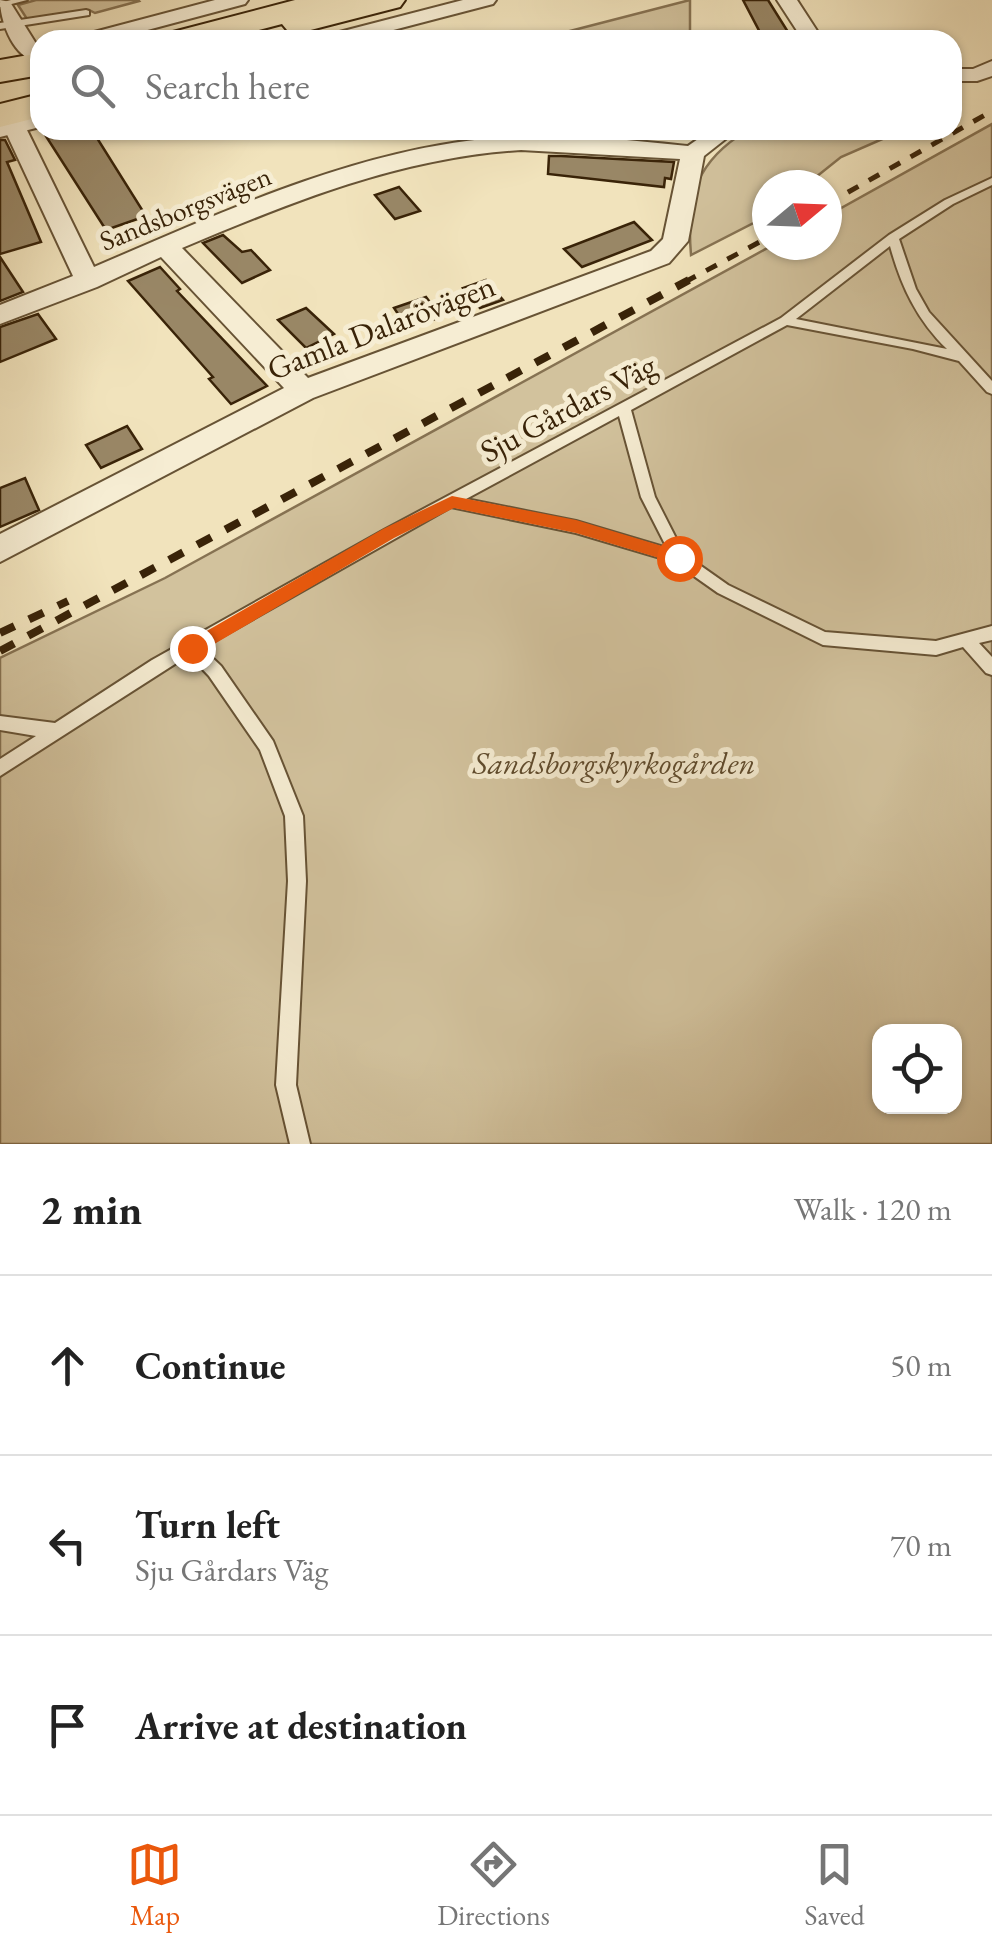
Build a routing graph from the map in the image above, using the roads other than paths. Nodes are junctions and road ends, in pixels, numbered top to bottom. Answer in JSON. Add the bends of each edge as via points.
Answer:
{"nodes":[{"id":1,"x":388,"y":0,"type":"edge"},
{"id":2,"x":486,"y":0,"type":"edge"},
{"id":3,"x":786,"y":0,"type":"edge"},
{"id":4,"x":7,"y":11,"type":"edge"},
{"id":5,"x":86,"y":13,"type":"dead end"},
{"id":6,"x":327,"y":20,"type":"edge"},
{"id":7,"x":246,"y":26,"type":"edge"},
{"id":8,"x":200,"y":30,"type":"edge"},
{"id":9,"x":806,"y":30,"type":"edge"},
{"id":10,"x":30,"y":49,"type":"edge"},
{"id":11,"x":30,"y":62,"type":"edge"},
{"id":12,"x":0,"y":64,"type":"edge"},
{"id":13,"x":30,"y":64,"type":"edge"},
{"id":14,"x":30,"y":67,"type":"edge"},
{"id":15,"x":992,"y":67,"type":"edge"},
{"id":16,"x":0,"y":72,"type":"edge"},
{"id":17,"x":962,"y":75,"type":"edge"},
{"id":18,"x":0,"y":87,"type":"edge"},
{"id":19,"x":16,"y":116,"type":"edge"},
{"id":20,"x":407,"y":140,"type":"edge"},
{"id":21,"x":711,"y":140,"type":"edge"},
{"id":22,"x":692,"y":153,"type":"junction"},
{"id":23,"x":421,"y":155,"type":"junction"},
{"id":24,"x":992,"y":181,"type":"edge"},
{"id":25,"x":892,"y":238,"type":"junction"},
{"id":26,"x":166,"y":247,"type":"junction"},
{"id":27,"x":88,"y":281,"type":"junction"},
{"id":28,"x":0,"y":315,"type":"edge"},
{"id":29,"x":785,"y":321,"type":"junction"},
{"id":30,"x":963,"y":358,"type":"junction"},
{"id":31,"x":992,"y":389,"type":"edge"},
{"id":32,"x":303,"y":392,"type":"junction"},
{"id":33,"x":624,"y":410,"type":"junction"},
{"id":34,"x":452,"y":502,"type":"junction"},
{"id":35,"x":0,"y":549,"type":"edge"},
{"id":36,"x":679,"y":558,"type":"junction"},
{"id":37,"x":992,"y":634,"type":"edge"},
{"id":38,"x":966,"y":640,"type":"junction"},
{"id":39,"x":192,"y":648,"type":"junction"},
{"id":40,"x":992,"y":668,"type":"edge"},
{"id":41,"x":0,"y":723,"type":"edge"},
{"id":42,"x":56,"y":731,"type":"junction"},
{"id":43,"x":0,"y":768,"type":"edge"},
{"id":44,"x":300,"y":1144,"type":"edge"}],
"edges":[{"from":1,"to":6,"type":"highway"},
{"from":2,"to":6,"type":"street"},
{"from":3,"to":9,"type":"street"},
{"from":4,"to":5,"type":"lane"},
{"from":4,"to":10,"type":"street"},
{"from":6,"to":7,"type":"highway"},
{"from":7,"to":8,"type":"street"},
{"from":11,"to":12,"type":"street"},
{"from":13,"to":16,"type":"highway"},
{"from":14,"to":18,"type":"highway"},
{"from":15,"to":17,"type":"street"},
{"from":19,"to":27,"type":"street"},
{"from":20,"to":23,"type":"street"},
{"from":21,"to":22,"type":"street"},
{"from":22,"to":23,"type":"street","name":"Sandsborgsvägen","via":[[574,142]]},
{"from":22,"to":32,"type":"street","name":"Gamla Dalarövägen","via":[[675,241],[660,257]]},
{"from":23,"to":26,"type":"street","name":"Sandsborgsvägen","via":[[264,206]]},
{"from":24,"to":25,"type":"lane","name":"Sju Gårdars Väg"},
{"from":25,"to":29,"type":"lane","name":"Sju Gårdars Väg"},
{"from":25,"to":30,"type":"lane","via":[[908,292],[929,326]]},
{"from":26,"to":27,"type":"street","name":"Sandsborgsvägen"},
{"from":26,"to":32,"type":"street"},
{"from":27,"to":28,"type":"street","name":"Sandsborgsvägen"},
{"from":29,"to":30,"type":"lane"},
{"from":29,"to":33,"type":"lane","name":"Sju Gårdars Väg"},
{"from":30,"to":31,"type":"lane"},
{"from":32,"to":35,"type":"street","name":"Gamla Dalarövägen"},
{"from":33,"to":34,"type":"lane","name":"Sju Gårdars Väg"},
{"from":33,"to":36,"type":"lane","via":[[648,496]]},
{"from":34,"to":36,"type":"lane","via":[[576,526]]},
{"from":34,"to":39,"type":"lane","name":"Sju Gårdars Väg"},
{"from":36,"to":38,"type":"lane","via":[[723,588],[824,638],[936,648]]},
{"from":37,"to":38,"type":"lane"},
{"from":38,"to":40,"type":"lane"},
{"from":39,"to":42,"type":"lane","name":"Sju Gårdars Väg"},
{"from":39,"to":44,"type":"lane","via":[[266,746],[294,816],[286,1085]]},
{"from":41,"to":42,"type":"lane"},
{"from":42,"to":43,"type":"lane","name":"Sju Gårdars Väg"}]}
